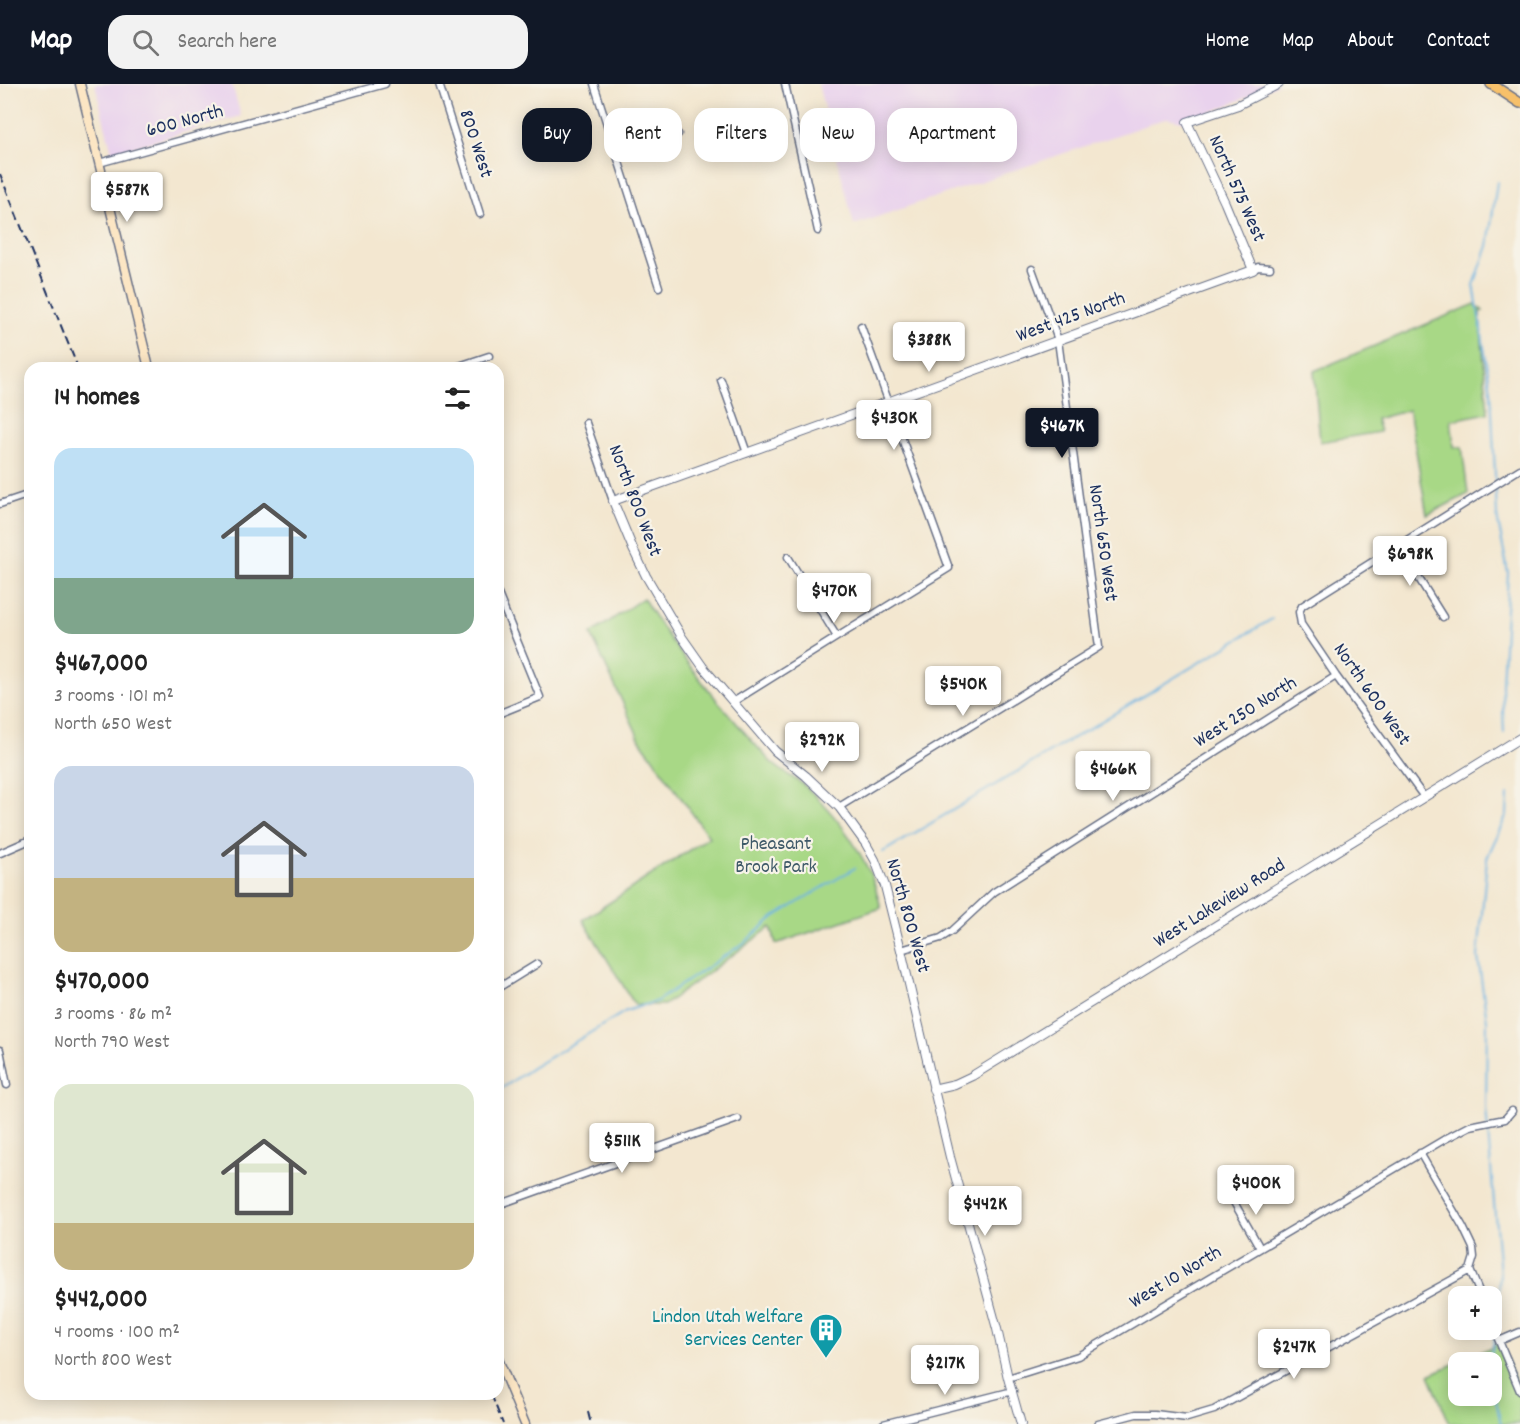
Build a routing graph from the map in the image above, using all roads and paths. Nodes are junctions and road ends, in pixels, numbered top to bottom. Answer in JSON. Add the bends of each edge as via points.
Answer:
{"nodes":[{"id":1,"x":80,"y":84,"type":"edge"},
{"id":2,"x":384,"y":84,"type":"edge"},
{"id":3,"x":439,"y":84,"type":"edge"},
{"id":4,"x":594,"y":84,"type":"edge"},
{"id":5,"x":785,"y":84,"type":"edge"},
{"id":6,"x":1279,"y":84,"type":"edge"},
{"id":7,"x":1491,"y":84,"type":"edge"},
{"id":8,"x":1520,"y":103,"type":"edge"},
{"id":9,"x":604,"y":116,"type":"edge"},
{"id":10,"x":619,"y":162,"type":"edge"},
{"id":11,"x":99,"y":163,"type":"junction"},
{"id":12,"x":480,"y":214,"type":"dead end"},
{"id":13,"x":818,"y":231,"type":"dead end"},
{"id":14,"x":1270,"y":268,"type":"dead end"},
{"id":15,"x":1032,"y":269,"type":"dead end"},
{"id":16,"x":1253,"y":270,"type":"junction"},
{"id":17,"x":659,"y":287,"type":"dead end"},
{"id":18,"x":861,"y":326,"type":"dead end"},
{"id":19,"x":1058,"y":340,"type":"junction"},
{"id":20,"x":489,"y":356,"type":"dead end"},
{"id":21,"x":148,"y":362,"type":"edge"},
{"id":22,"x":471,"y":362,"type":"edge"},
{"id":23,"x":721,"y":380,"type":"dead end"},
{"id":24,"x":888,"y":402,"type":"junction"},
{"id":25,"x":586,"y":423,"type":"dead end"},
{"id":26,"x":747,"y":453,"type":"junction"},
{"id":27,"x":1520,"y":469,"type":"edge"},
{"id":28,"x":24,"y":496,"type":"edge"},
{"id":29,"x":613,"y":501,"type":"junction"},
{"id":30,"x":0,"y":504,"type":"edge"},
{"id":31,"x":1398,"y":545,"type":"junction"},
{"id":32,"x":788,"y":557,"type":"dead end"},
{"id":33,"x":504,"y":609,"type":"edge"},
{"id":34,"x":1443,"y":617,"type":"dead end"},
{"id":35,"x":837,"y":637,"type":"junction"},
{"id":36,"x":1336,"y":676,"type":"junction"},
{"id":37,"x":733,"y":702,"type":"junction"},
{"id":38,"x":504,"y":712,"type":"edge"},
{"id":39,"x":1520,"y":738,"type":"edge"},
{"id":40,"x":1424,"y":797,"type":"junction"},
{"id":41,"x":839,"y":807,"type":"junction"},
{"id":42,"x":24,"y":843,"type":"edge"},
{"id":43,"x":0,"y":853,"type":"edge"},
{"id":44,"x":902,"y":950,"type":"junction"},
{"id":45,"x":537,"y":964,"type":"dead end"},
{"id":46,"x":504,"y":984,"type":"edge"},
{"id":47,"x":0,"y":1050,"type":"edge"},
{"id":48,"x":7,"y":1085,"type":"dead end"},
{"id":49,"x":933,"y":1089,"type":"junction"},
{"id":50,"x":1512,"y":1111,"type":"dead end"},
{"id":51,"x":738,"y":1119,"type":"dead end"},
{"id":52,"x":1420,"y":1154,"type":"junction"},
{"id":53,"x":1231,"y":1197,"type":"dead end"},
{"id":54,"x":504,"y":1203,"type":"edge"},
{"id":55,"x":1260,"y":1248,"type":"junction"},
{"id":56,"x":1470,"y":1270,"type":"junction"},
{"id":57,"x":1477,"y":1286,"type":"edge"},
{"id":58,"x":1520,"y":1332,"type":"edge"},
{"id":59,"x":1499,"y":1341,"type":"joint"},
{"id":60,"x":504,"y":1373,"type":"edge"},
{"id":61,"x":1008,"y":1378,"type":"junction"},
{"id":62,"x":1013,"y":1391,"type":"junction"},
{"id":63,"x":1520,"y":1391,"type":"edge"},
{"id":64,"x":525,"y":1424,"type":"edge"},
{"id":65,"x":883,"y":1424,"type":"edge"},
{"id":66,"x":1021,"y":1424,"type":"edge"},
{"id":67,"x":1098,"y":1424,"type":"edge"}],
"edges":[{"from":1,"to":11,"type":"main road"},
{"from":2,"to":11,"type":"street","name":"600 North"},
{"from":3,"to":12,"type":"street","name":"800 West"},
{"from":4,"to":9,"type":"street"},
{"from":5,"to":13,"type":"street"},
{"from":6,"to":16,"type":"street","name":"North 575 West","via":[[1238,105],[1187,122],[1226,202]]},
{"from":7,"to":8,"type":"main road"},
{"from":10,"to":17,"type":"street"},
{"from":11,"to":21,"type":"main road"},
{"from":14,"to":16,"type":"street","name":"West 425 North"},
{"from":15,"to":19,"type":"street","name":"North 650 West"},
{"from":16,"to":19,"type":"street","name":"West 425 North"},
{"from":18,"to":24,"type":"street"},
{"from":19,"to":24,"type":"street","name":"West 425 North"},
{"from":19,"to":41,"type":"street","name":"North 650 West","via":[[1099,646]]},
{"from":20,"to":22,"type":"street"},
{"from":23,"to":26,"type":"street"},
{"from":24,"to":26,"type":"street","name":"West 425 North"},
{"from":24,"to":35,"type":"street","via":[[949,568]]},
{"from":25,"to":29,"type":"street","name":"North 800 West"},
{"from":26,"to":29,"type":"street","name":"West 425 North"},
{"from":27,"to":31,"type":"street"},
{"from":28,"to":30,"type":"street"},
{"from":29,"to":37,"type":"street","name":"North 800 West","via":[[663,607],[703,667]]},
{"from":31,"to":34,"type":"street"},
{"from":31,"to":36,"type":"street","name":"North 600 West","via":[[1300,610],[1301,624]]},
{"from":32,"to":35,"type":"street"},
{"from":33,"to":38,"type":"street","via":[[540,697]]},
{"from":35,"to":37,"type":"street"},
{"from":36,"to":40,"type":"street","name":"North 600 West"},
{"from":36,"to":44,"type":"street","name":"West 250 North","via":[[994,892],[941,938]]},
{"from":37,"to":41,"type":"street","name":"North 800 West","via":[[775,751]]},
{"from":39,"to":40,"type":"street","name":"West Lakeview Road"},
{"from":40,"to":49,"type":"street","name":"West Lakeview Road","via":[[972,1076]]},
{"from":41,"to":44,"type":"street","name":"North 800 West","via":[[875,860]]},
{"from":42,"to":43,"type":"street"},
{"from":44,"to":49,"type":"street","name":"North 800 West"},
{"from":45,"to":46,"type":"street"},
{"from":47,"to":48,"type":"street"},
{"from":49,"to":61,"type":"street","name":"North 800 West"},
{"from":50,"to":52,"type":"street","name":"West 10 North","via":[[1505,1119],[1470,1126]]},
{"from":51,"to":54,"type":"street"},
{"from":52,"to":55,"type":"street","name":"West 10 North"},
{"from":52,"to":56,"type":"street","via":[[1473,1248]]},
{"from":53,"to":55,"type":"street"},
{"from":55,"to":61,"type":"street","name":"West 10 North","via":[[1078,1356]]},
{"from":56,"to":57,"type":"street"},
{"from":56,"to":67,"type":"street","via":[[1214,1410],[1186,1418],[1137,1414]]},
{"from":58,"to":59,"type":"street"},
{"from":59,"to":63,"type":"street"},
{"from":60,"to":64,"type":"main road"},
{"from":61,"to":62,"type":"street","name":"North 800 West"},
{"from":62,"to":65,"type":"street"},
{"from":62,"to":66,"type":"street","name":"North 800 West"}]}
